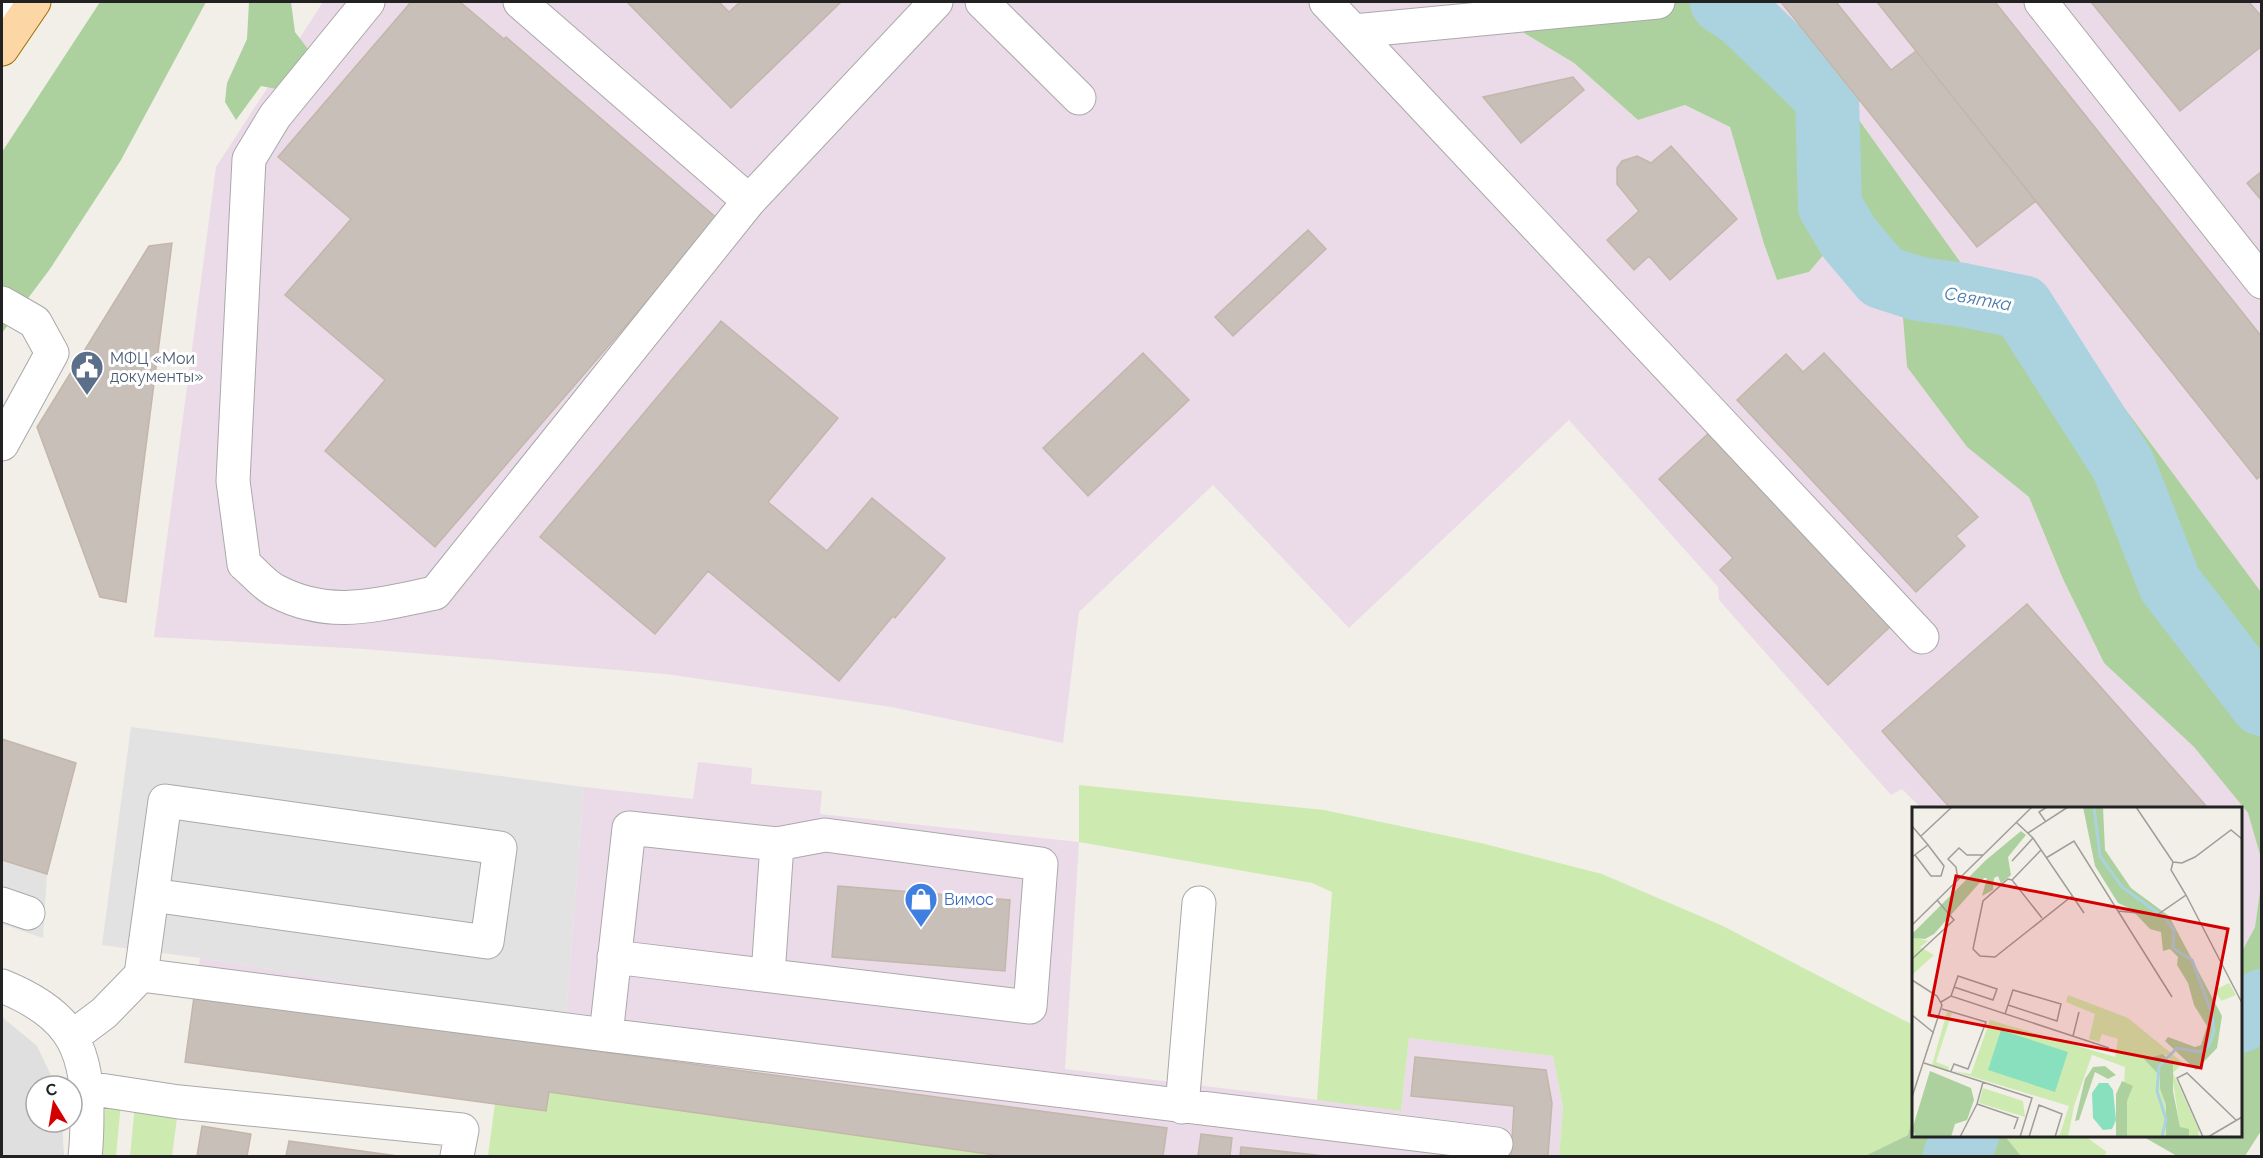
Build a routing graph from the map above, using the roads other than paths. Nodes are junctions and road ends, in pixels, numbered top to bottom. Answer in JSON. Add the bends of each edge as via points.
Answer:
{"nodes":[{"id":1,"x":368,"y":2,"type":"edge"},
{"id":2,"x":520,"y":2,"type":"edge"},
{"id":3,"x":936,"y":2,"type":"edge"},
{"id":4,"x":981,"y":2,"type":"edge"},
{"id":5,"x":1326,"y":2,"type":"edge"},
{"id":6,"x":1658,"y":2,"type":"edge"},
{"id":7,"x":2041,"y":2,"type":"edge"},
{"id":8,"x":1354,"y":31,"type":"junction"},
{"id":9,"x":1079,"y":98,"type":"dead end"},
{"id":10,"x":749,"y":201,"type":"junction"},
{"id":11,"x":2262,"y":282,"type":"edge"},
{"id":12,"x":2,"y":303,"type":"edge"},
{"id":13,"x":2,"y":444,"type":"edge"},
{"id":14,"x":1922,"y":638,"type":"dead end"},
{"id":15,"x":777,"y":844,"type":"junction"},
{"id":16,"x":152,"y":895,"type":"junction"},
{"id":17,"x":1199,"y":903,"type":"dead end"},
{"id":18,"x":614,"y":957,"type":"junction"},
{"id":19,"x":141,"y":975,"type":"junction"},
{"id":20,"x":768,"y":975,"type":"junction"},
{"id":21,"x":2,"y":986,"type":"edge"},
{"id":22,"x":606,"y":1035,"type":"junction"},
{"id":23,"x":72,"y":1037,"type":"junction"},
{"id":24,"x":87,"y":1088,"type":"junction"},
{"id":25,"x":1182,"y":1107,"type":"junction"},
{"id":26,"x":1496,"y":1143,"type":"dead end"},
{"id":27,"x":85,"y":1156,"type":"edge"},
{"id":28,"x":457,"y":1156,"type":"edge"}],
"edges":[{"from":1,"to":10,"type":"street","via":[[275,116],[249,159],[233,481],[244,564],[274,591],[313,605],[355,609],[435,592]]},
{"from":2,"to":10,"type":"street"},
{"from":3,"to":10,"type":"street"},
{"from":4,"to":9,"type":"street"},
{"from":5,"to":8,"type":"street"},
{"from":6,"to":8,"type":"street"},
{"from":7,"to":11,"type":"street"},
{"from":8,"to":14,"type":"street"},
{"from":12,"to":13,"type":"street","via":[[35,322],[52,353]]},
{"from":15,"to":18,"type":"street","via":[[629,828]]},
{"from":15,"to":20,"type":"street"},
{"from":15,"to":20,"type":"street","via":[[825,835],[1041,864],[1030,1007]]},
{"from":16,"to":16,"type":"street","via":[[487,942],[500,848],[165,801]]},
{"from":16,"to":19,"type":"street"},
{"from":17,"to":25,"type":"street"},
{"from":18,"to":20,"type":"street"},
{"from":18,"to":22,"type":"street"},
{"from":19,"to":22,"type":"street"},
{"from":19,"to":23,"type":"street","via":[[104,1013]]},
{"from":21,"to":23,"type":"street","via":[[28,996],[56,1016]]},
{"from":22,"to":25,"type":"street"},
{"from":23,"to":24,"type":"street","via":[[83,1061]]},
{"from":24,"to":27,"type":"street"},
{"from":24,"to":28,"type":"street","via":[[179,1102],[462,1130]]},
{"from":25,"to":26,"type":"street"}]}
